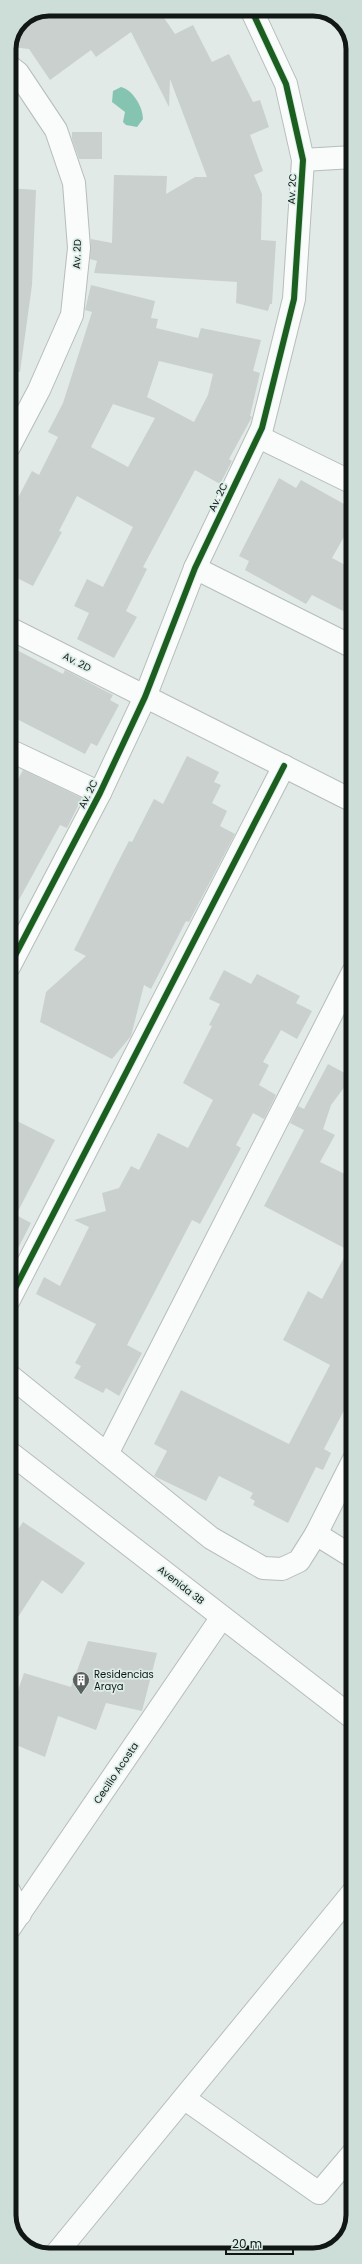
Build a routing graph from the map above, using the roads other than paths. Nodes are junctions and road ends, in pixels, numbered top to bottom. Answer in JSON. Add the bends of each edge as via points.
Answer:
{"nodes":[{"id":1,"x":254,"y":16,"type":"edge"},
{"id":2,"x":16,"y":71,"type":"edge"},
{"id":3,"x":346,"y":157,"type":"edge"},
{"id":4,"x":303,"y":160,"type":"junction"},
{"id":5,"x":16,"y":434,"type":"edge"},
{"id":6,"x":259,"y":437,"type":"junction"},
{"id":7,"x":346,"y":480,"type":"edge"},
{"id":8,"x":195,"y":568,"type":"junction"},
{"id":9,"x":16,"y":632,"type":"edge"},
{"id":10,"x":346,"y":644,"type":"edge"},
{"id":11,"x":145,"y":697,"type":"junction"},
{"id":12,"x":16,"y":753,"type":"edge"},
{"id":13,"x":284,"y":766,"type":"junction"},
{"id":14,"x":100,"y":793,"type":"junction"},
{"id":15,"x":346,"y":797,"type":"edge"},
{"id":16,"x":16,"y":954,"type":"edge"},
{"id":17,"x":346,"y":986,"type":"edge"},
{"id":18,"x":16,"y":1286,"type":"edge"},
{"id":19,"x":16,"y":1381,"type":"edge"},
{"id":20,"x":107,"y":1454,"type":"junction"},
{"id":21,"x":16,"y":1457,"type":"edge"},
{"id":22,"x":346,"y":1475,"type":"edge"},
{"id":23,"x":316,"y":1534,"type":"junction"},
{"id":24,"x":346,"y":1553,"type":"edge"},
{"id":25,"x":222,"y":1617,"type":"junction"},
{"id":26,"x":346,"y":1713,"type":"edge"},
{"id":27,"x":346,"y":1901,"type":"edge"},
{"id":28,"x":16,"y":1921,"type":"edge"},
{"id":29,"x":185,"y":2099,"type":"junction"},
{"id":30,"x":346,"y":2161,"type":"edge"},
{"id":31,"x":62,"y":2248,"type":"edge"}],
"edges":[{"from":1,"to":4,"type":"street","name":"Av. 2C","via":[[286,84]]},
{"from":2,"to":5,"type":"street","name":"Av. 2D","via":[[56,130],[74,183],[79,248],[72,315],[39,390]]},
{"from":3,"to":4,"type":"street"},
{"from":4,"to":6,"type":"street","name":"Av. 2C","via":[[294,298]]},
{"from":6,"to":7,"type":"street"},
{"from":6,"to":8,"type":"street","name":"Av. 2C"},
{"from":8,"to":10,"type":"street"},
{"from":8,"to":11,"type":"street","name":"Av. 2C"},
{"from":9,"to":11,"type":"street","name":"Av. 2D"},
{"from":11,"to":13,"type":"street","name":"Av. 2D"},
{"from":11,"to":14,"type":"street","name":"Av. 2C"},
{"from":12,"to":14,"type":"street"},
{"from":13,"to":15,"type":"street","name":"Av. 2D"},
{"from":13,"to":18,"type":"street"},
{"from":14,"to":16,"type":"street","name":"Av. 2C"},
{"from":17,"to":20,"type":"street"},
{"from":19,"to":20,"type":"street"},
{"from":20,"to":23,"type":"street","via":[[211,1538],[263,1568],[282,1570],[299,1561]]},
{"from":21,"to":25,"type":"street","name":"Avenida 3B"},
{"from":22,"to":23,"type":"street"},
{"from":23,"to":24,"type":"street"},
{"from":25,"to":26,"type":"street","name":"Avenida 3B"},
{"from":25,"to":28,"type":"street","name":"Cecilio Acosta"},
{"from":27,"to":29,"type":"street"},
{"from":29,"to":30,"type":"street","via":[[319,2193]]},
{"from":29,"to":31,"type":"street"}]}
